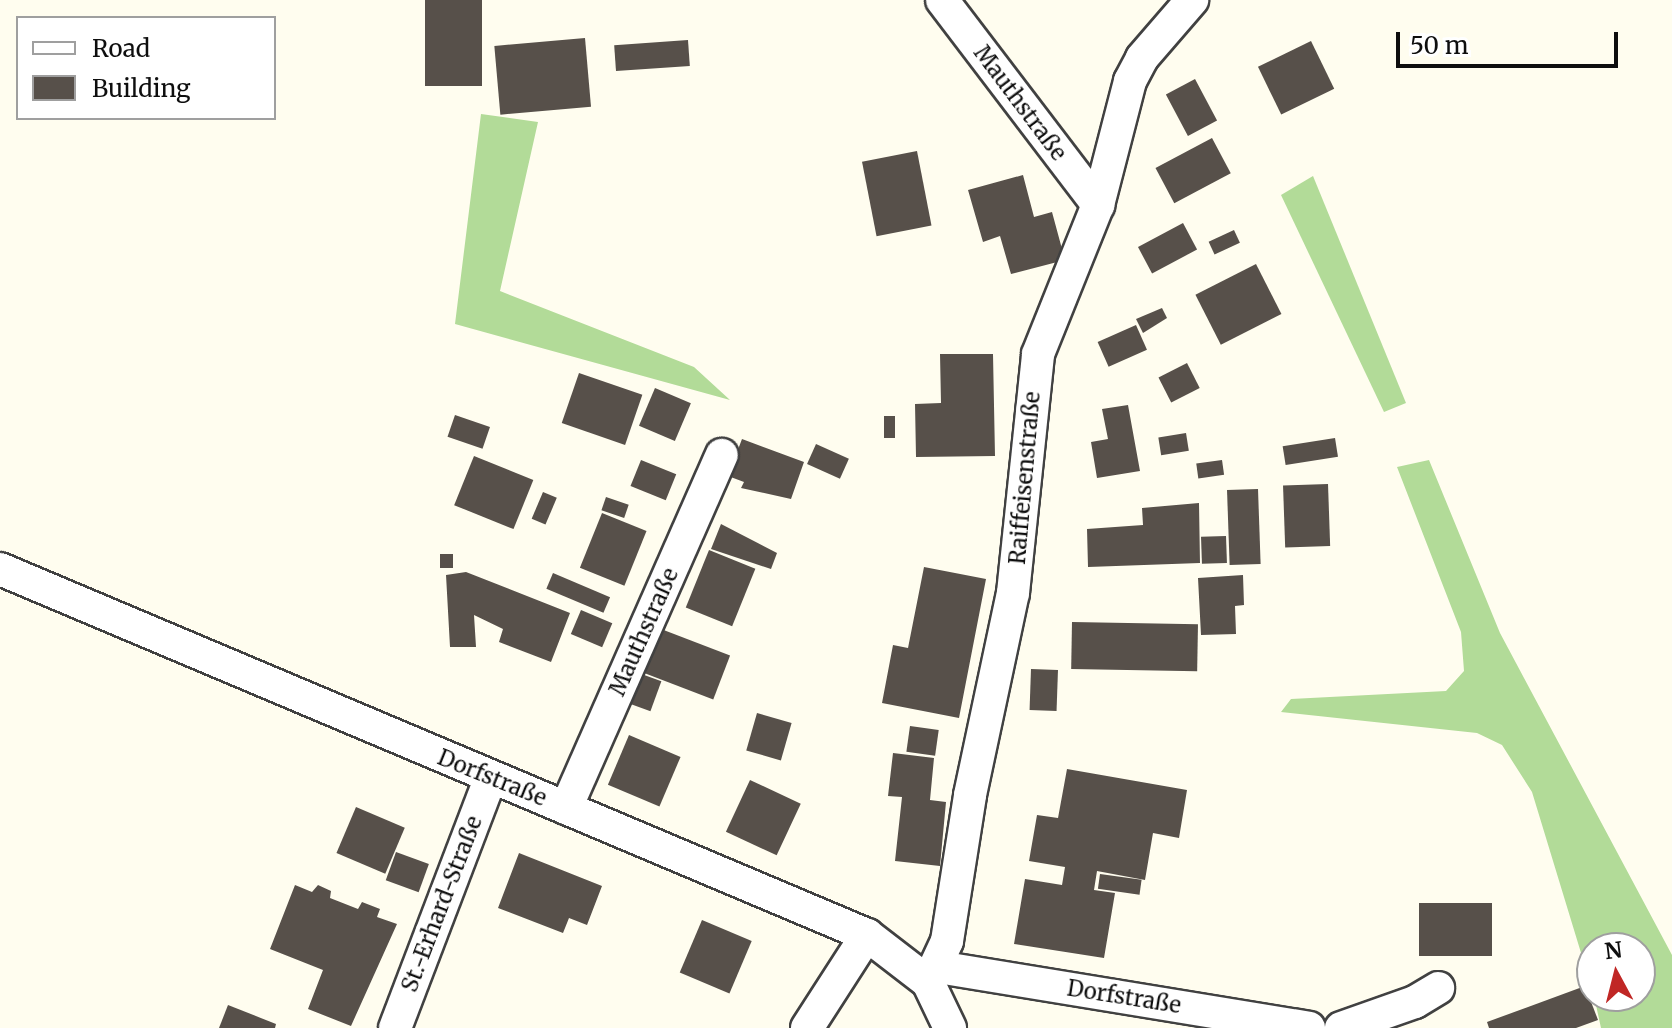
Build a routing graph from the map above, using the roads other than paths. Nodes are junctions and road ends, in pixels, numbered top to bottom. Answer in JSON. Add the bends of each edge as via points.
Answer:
{"nodes":[{"id":1,"x":942,"y":0,"type":"edge"},
{"id":2,"x":1192,"y":0,"type":"edge"},
{"id":3,"x":1098,"y":205,"type":"junction"},
{"id":4,"x":722,"y":455,"type":"dead end"},
{"id":5,"x":0,"y":569,"type":"edge"},
{"id":6,"x":490,"y":779,"type":"junction"},
{"id":7,"x":566,"y":808,"type":"junction"},
{"id":8,"x":867,"y":935,"type":"junction"},
{"id":9,"x":933,"y":974,"type":"junction"},
{"id":10,"x":1438,"y":988,"type":"dead end"},
{"id":11,"x":395,"y":1028,"type":"edge"},
{"id":12,"x":807,"y":1028,"type":"edge"},
{"id":13,"x":950,"y":1028,"type":"edge"},
{"id":14,"x":1309,"y":1028,"type":"edge"},
{"id":15,"x":1341,"y":1028,"type":"edge"}],
"edges":[{"from":1,"to":3,"type":"street","name":"Mauthstraße"},
{"from":2,"to":3,"type":"street","name":"Raiffeisenstraße","via":[[1135,69]]},
{"from":3,"to":9,"type":"street","name":"Raiffeisenstraße","via":[[1038,354],[1020,550]]},
{"from":4,"to":7,"type":"street","name":"Mauthstraße"},
{"from":5,"to":6,"type":"street","name":"Dorfstraße"},
{"from":6,"to":7,"type":"street","name":"Dorfstraße"},
{"from":6,"to":11,"type":"street","name":"St.-Erhard-Straße"},
{"from":7,"to":8,"type":"street","name":"Dorfstraße"},
{"from":8,"to":9,"type":"street","name":"Dorfstraße"},
{"from":8,"to":12,"type":"street"},
{"from":9,"to":13,"type":"street","name":"Dorfstraße"},
{"from":9,"to":14,"type":"street","name":"Dorfstraße"},
{"from":10,"to":15,"type":"street","via":[[1415,1002]]}]}
